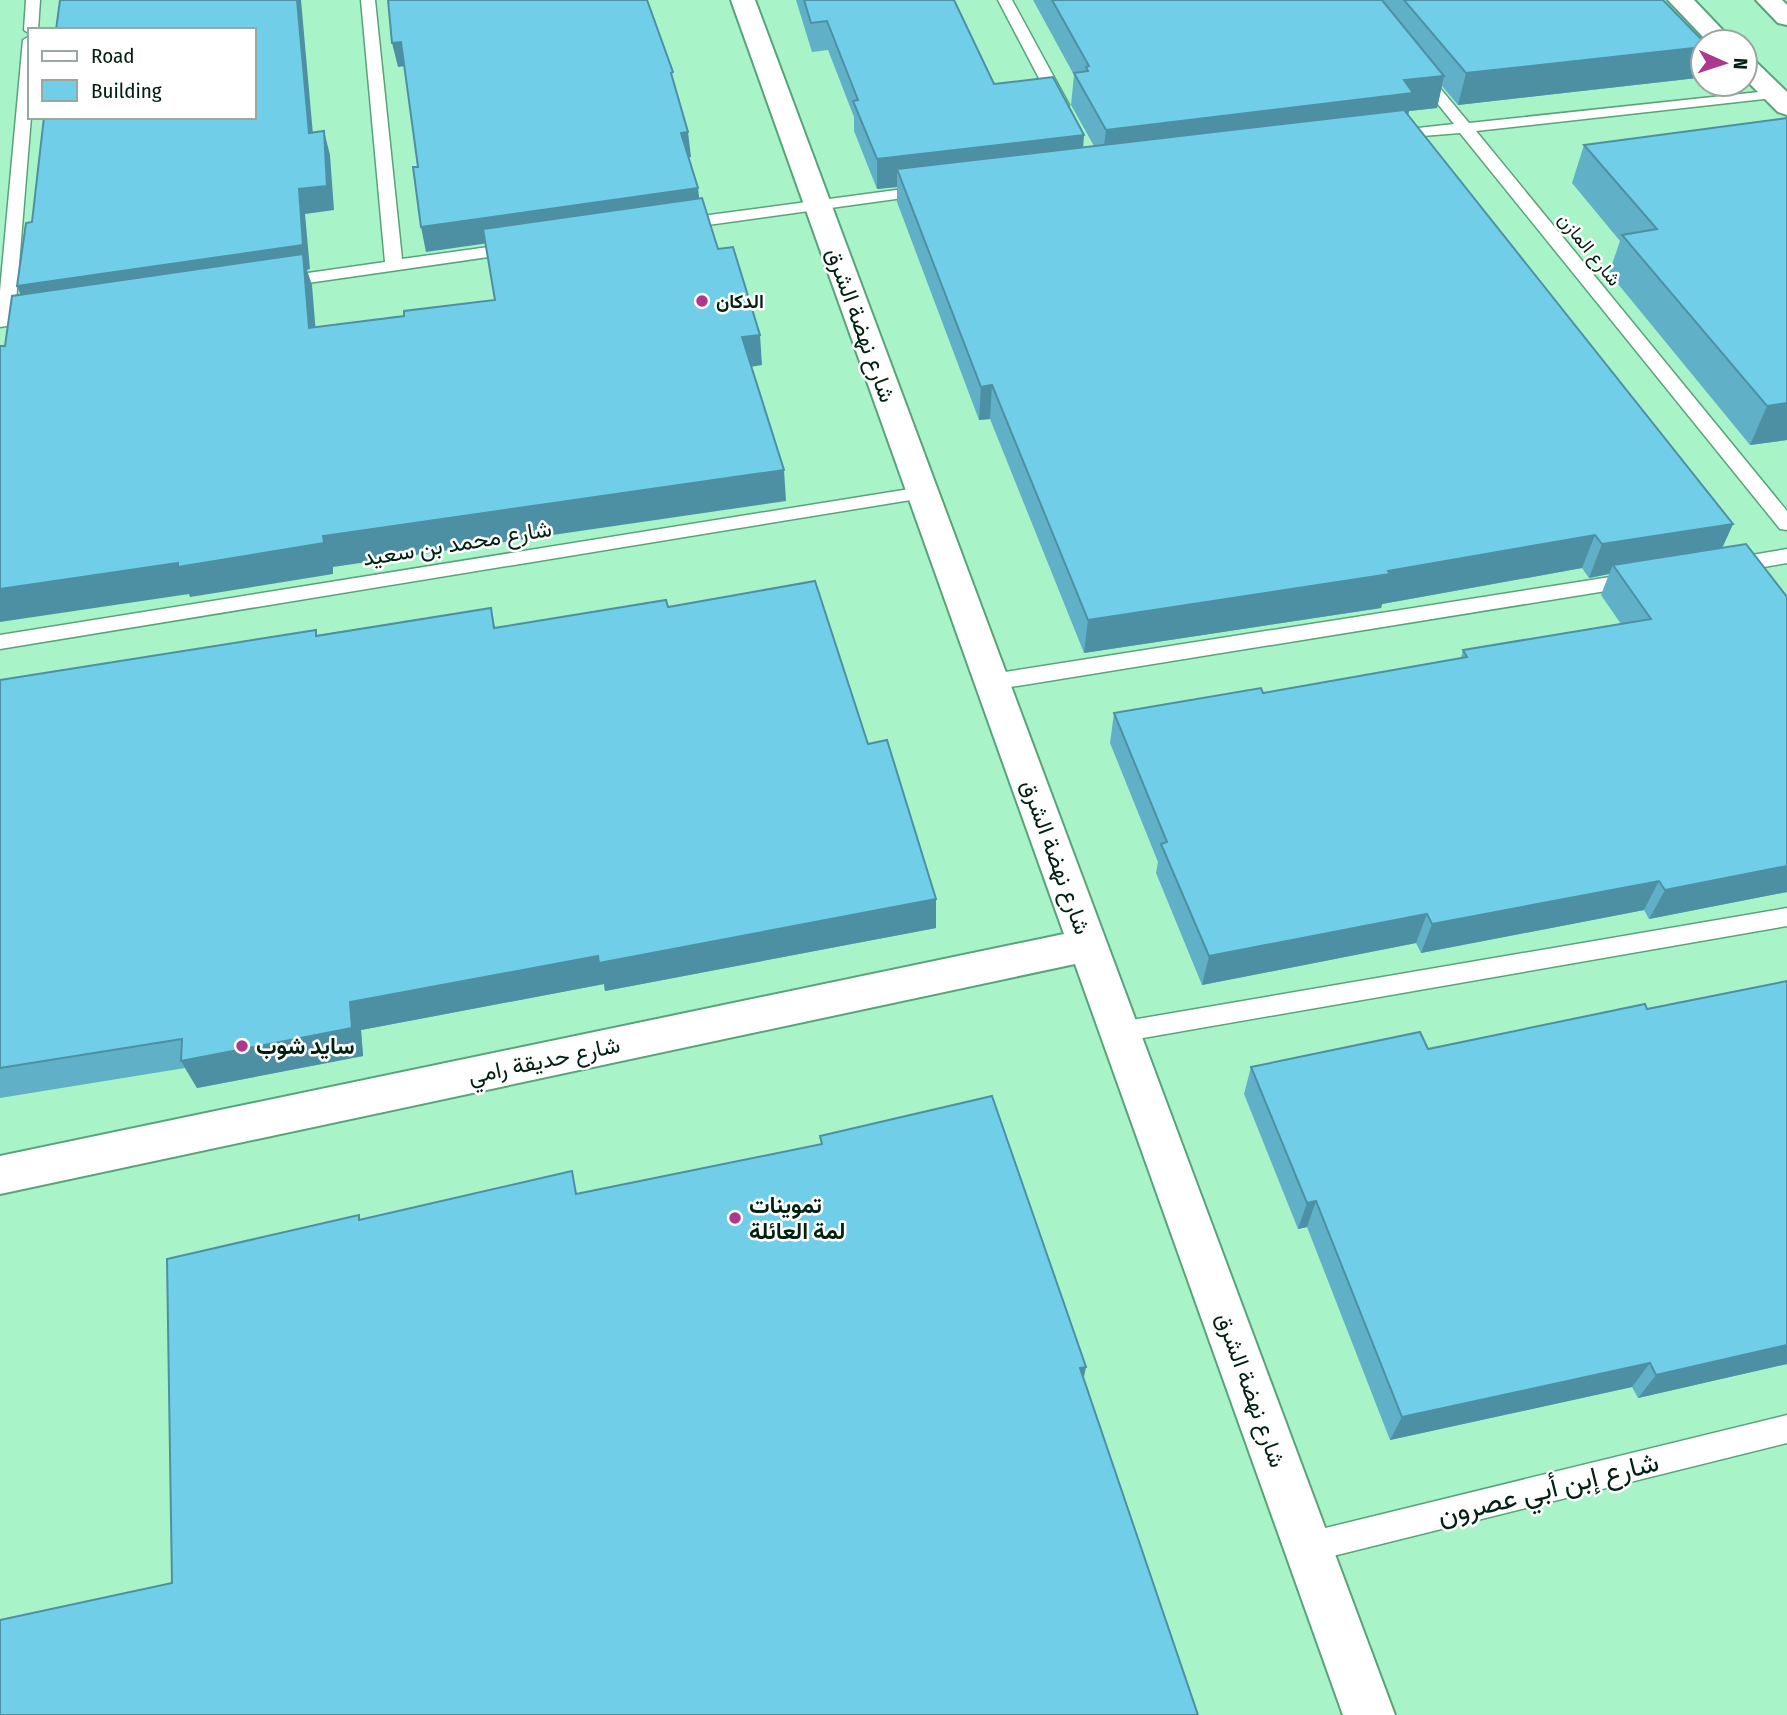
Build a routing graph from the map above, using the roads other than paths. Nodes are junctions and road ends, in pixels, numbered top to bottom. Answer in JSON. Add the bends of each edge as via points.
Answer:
{"nodes":[{"id":1,"x":33,"y":0,"type":"edge"},
{"id":2,"x":368,"y":0,"type":"edge"},
{"id":3,"x":743,"y":0,"type":"edge"},
{"id":4,"x":1005,"y":0,"type":"edge"},
{"id":5,"x":1680,"y":0,"type":"edge"},
{"id":6,"x":1768,"y":0,"type":"edge"},
{"id":7,"x":1787,"y":18,"type":"edge"},
{"id":8,"x":31,"y":28,"type":"edge"},
{"id":9,"x":1708,"y":28,"type":"edge"},
{"id":10,"x":28,"y":61,"type":"edge"},
{"id":11,"x":1412,"y":63,"type":"edge"},
{"id":12,"x":1759,"y":79,"type":"edge"},
{"id":13,"x":1780,"y":100,"type":"edge"},
{"id":14,"x":1070,"y":122,"type":"edge"},
{"id":15,"x":1464,"y":127,"type":"junction"},
{"id":16,"x":1368,"y":138,"type":"edge"},
{"id":17,"x":937,"y":190,"type":"edge"},
{"id":18,"x":817,"y":204,"type":"junction"},
{"id":19,"x":667,"y":226,"type":"edge"},
{"id":20,"x":530,"y":246,"type":"edge"},
{"id":21,"x":394,"y":266,"type":"junction"},
{"id":22,"x":269,"y":284,"type":"edge"},
{"id":23,"x":61,"y":313,"type":"edge"},
{"id":24,"x":3,"y":321,"type":"edge"},
{"id":25,"x":922,"y":493,"type":"junction"},
{"id":26,"x":1787,"y":524,"type":"edge"},
{"id":27,"x":1787,"y":556,"type":"edge"},
{"id":28,"x":1705,"y":569,"type":"edge"},
{"id":29,"x":1650,"y":578,"type":"edge"},
{"id":30,"x":0,"y":642,"type":"edge"},
{"id":31,"x":992,"y":682,"type":"junction"},
{"id":32,"x":1787,"y":917,"type":"edge"},
{"id":33,"x":1088,"y":945,"type":"junction"},
{"id":34,"x":1120,"y":1032,"type":"junction"},
{"id":35,"x":0,"y":1175,"type":"edge"},
{"id":36,"x":1787,"y":1429,"type":"edge"},
{"id":37,"x":1308,"y":1547,"type":"junction"},
{"id":38,"x":1369,"y":1715,"type":"edge"}],
"edges":[{"from":1,"to":8,"type":"lane"},
{"from":2,"to":21,"type":"lane"},
{"from":3,"to":18,"type":"street","name":"شارع نهضة الشرق"},
{"from":4,"to":14,"type":"lane"},
{"from":5,"to":9,"type":"street"},
{"from":6,"to":7,"type":"street"},
{"from":10,"to":24,"type":"lane"},
{"from":11,"to":15,"type":"lane","name":"شارع المازن"},
{"from":12,"to":13,"type":"street"},
{"from":13,"to":15,"type":"lane"},
{"from":15,"to":16,"type":"lane"},
{"from":15,"to":26,"type":"lane","name":"شارع المازن"},
{"from":17,"to":18,"type":"lane"},
{"from":18,"to":19,"type":"lane"},
{"from":18,"to":25,"type":"street","name":"شارع نهضة الشرق"},
{"from":20,"to":21,"type":"lane"},
{"from":21,"to":22,"type":"lane"},
{"from":23,"to":24,"type":"lane"},
{"from":25,"to":30,"type":"lane","name":"شارع محمد بن سعيد"},
{"from":25,"to":31,"type":"street","name":"شارع نهضة الشرق"},
{"from":27,"to":28,"type":"lane"},
{"from":29,"to":31,"type":"lane"},
{"from":31,"to":33,"type":"street","name":"شارع نهضة الشرق"},
{"from":32,"to":34,"type":"lane"},
{"from":33,"to":34,"type":"street","name":"شارع نهضة الشرق"},
{"from":33,"to":35,"type":"street","name":"شارع حديقة رامي"},
{"from":34,"to":37,"type":"street","name":"شارع نهضة الشرق"},
{"from":36,"to":37,"type":"lane","name":"شارع إبن أبي عصرون"},
{"from":37,"to":38,"type":"street","name":"شارع نهضة الشرق"}]}
